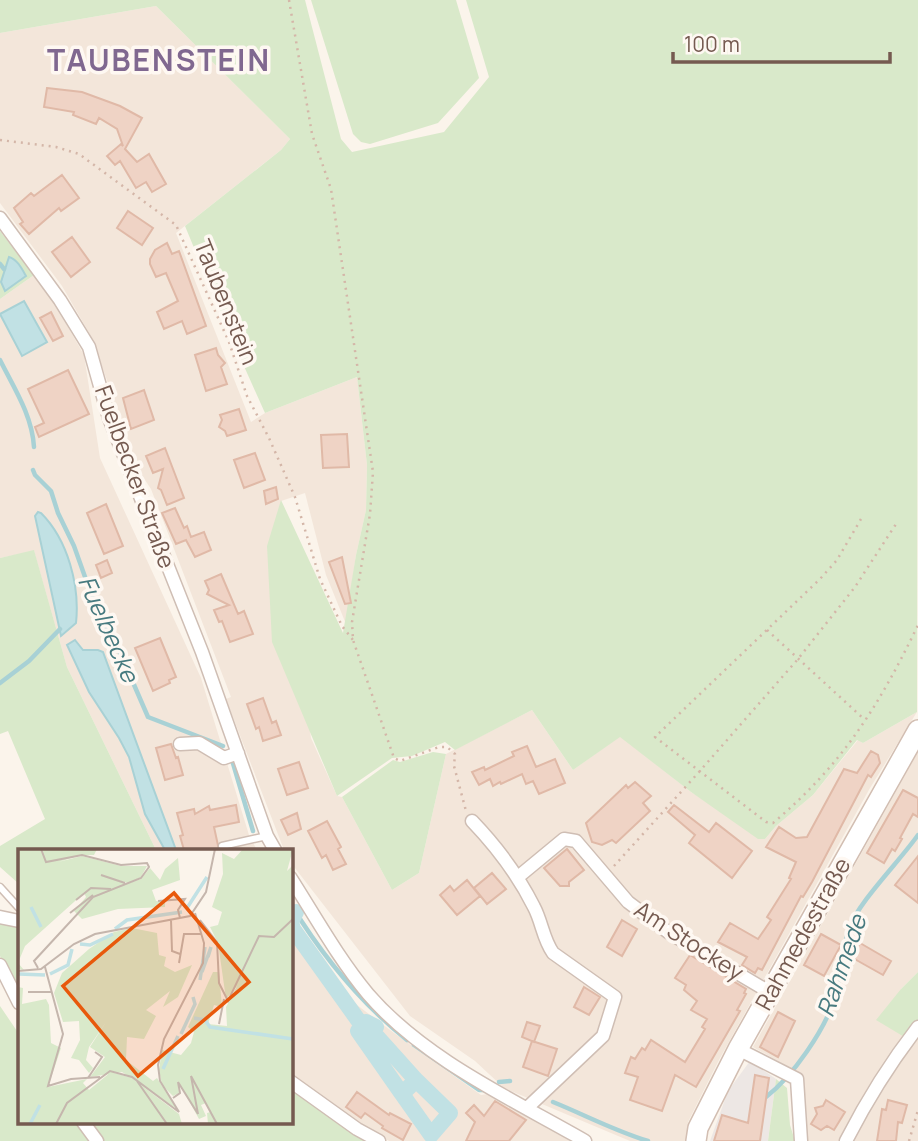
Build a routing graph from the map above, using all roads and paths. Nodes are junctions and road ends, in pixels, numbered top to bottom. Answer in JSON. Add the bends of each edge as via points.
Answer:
{"nodes":[{"id":1,"x":289,"y":0,"type":"edge"},
{"id":2,"x":0,"y":140,"type":"edge"},
{"id":3,"x":0,"y":218,"type":"edge"},
{"id":4,"x":861,"y":519,"type":"dead end"},
{"id":5,"x":896,"y":524,"type":"dead end"},
{"id":6,"x":918,"y":625,"type":"edge"},
{"id":7,"x":767,"y":629,"type":"junction"},
{"id":8,"x":353,"y":640,"type":"junction"},
{"id":9,"x":798,"y":659,"type":"junction"},
{"id":10,"x":866,"y":720,"type":"junction"},
{"id":11,"x":918,"y":730,"type":"edge"},
{"id":12,"x":180,"y":744,"type":"dead end"},
{"id":13,"x":238,"y":753,"type":"junction"},
{"id":14,"x":699,"y":772,"type":"junction"},
{"id":15,"x":472,"y":821,"type":"joint"},
{"id":16,"x":267,"y":836,"type":"junction"},
{"id":17,"x":222,"y":846,"type":"dead end"},
{"id":18,"x":274,"y":849,"type":"edge"},
{"id":19,"x":604,"y":876,"type":"junction"},
{"id":20,"x":517,"y":877,"type":"junction"},
{"id":21,"x":292,"y":880,"type":"edge"},
{"id":22,"x":0,"y":887,"type":"edge"},
{"id":23,"x":18,"y":907,"type":"edge"},
{"id":24,"x":0,"y":917,"type":"edge"},
{"id":25,"x":18,"y":921,"type":"edge"},
{"id":26,"x":0,"y":965,"type":"edge"},
{"id":27,"x":771,"y":993,"type":"junction"},
{"id":28,"x":18,"y":1001,"type":"edge"},
{"id":29,"x":918,"y":1027,"type":"edge"},
{"id":30,"x":738,"y":1049,"type":"junction"},
{"id":31,"x":292,"y":1082,"type":"edge"},
{"id":32,"x":527,"y":1108,"type":"junction"},
{"id":33,"x":918,"y":1110,"type":"edge"},
{"id":34,"x":84,"y":1124,"type":"edge"},
{"id":35,"x":97,"y":1141,"type":"edge"},
{"id":36,"x":379,"y":1141,"type":"edge"},
{"id":37,"x":585,"y":1141,"type":"edge"},
{"id":38,"x":696,"y":1141,"type":"edge"},
{"id":39,"x":801,"y":1141,"type":"edge"},
{"id":40,"x":846,"y":1141,"type":"edge"},
{"id":41,"x":909,"y":1141,"type":"edge"}],
"edges":[{"from":1,"to":8,"type":"path","via":[[312,134],[331,189],[373,472]]},
{"from":2,"to":8,"type":"path","name":"Taubenstein","via":[[79,154],[176,225],[295,497],[320,579]]},
{"from":3,"to":13,"type":"street","name":"Fuelbecker Straße","via":[[89,347],[109,418]]},
{"from":4,"to":7,"type":"path","via":[[829,569]]},
{"from":5,"to":9,"type":"path","via":[[855,587]]},
{"from":6,"to":10,"type":"path"},
{"from":7,"to":9,"type":"path"},
{"from":7,"to":14,"type":"path","via":[[655,737]]},
{"from":8,"to":15,"type":"path","via":[[394,758],[400,761],[447,747],[455,754],[460,790]]},
{"from":9,"to":10,"type":"path"},
{"from":9,"to":14,"type":"path"},
{"from":10,"to":14,"type":"path","via":[[828,772],[773,823]]},
{"from":11,"to":27,"type":"main road","name":"Rahmedestraße"},
{"from":12,"to":13,"type":"street","via":[[199,743],[224,758]]},
{"from":13,"to":16,"type":"street","name":"Fuelbecker Straße"},
{"from":14,"to":19,"type":"path"},
{"from":15,"to":20,"type":"street"},
{"from":16,"to":17,"type":"lane"},
{"from":16,"to":18,"type":"street","name":"Fuelbecker Straße"},
{"from":19,"to":20,"type":"street","name":"Am Stockey","via":[[576,841],[564,839]]},
{"from":19,"to":27,"type":"street","name":"Am Stockey","via":[[628,902],[668,932]]},
{"from":20,"to":32,"type":"street","via":[[553,953],[615,997],[603,1036]]},
{"from":21,"to":32,"type":"street","via":[[346,965],[397,1024]]},
{"from":22,"to":23,"type":"lane"},
{"from":24,"to":25,"type":"street"},
{"from":26,"to":28,"type":"street"},
{"from":27,"to":30,"type":"main road","name":"Rahmedestraße"},
{"from":29,"to":40,"type":"street","via":[[887,1068]]},
{"from":30,"to":38,"type":"main road","name":"Rahmedestraße","via":[[698,1128]]},
{"from":30,"to":39,"type":"street","via":[[797,1079]]},
{"from":31,"to":36,"type":"street"},
{"from":32,"to":37,"type":"street"},
{"from":33,"to":41,"type":"path"},
{"from":34,"to":35,"type":"street"}]}
